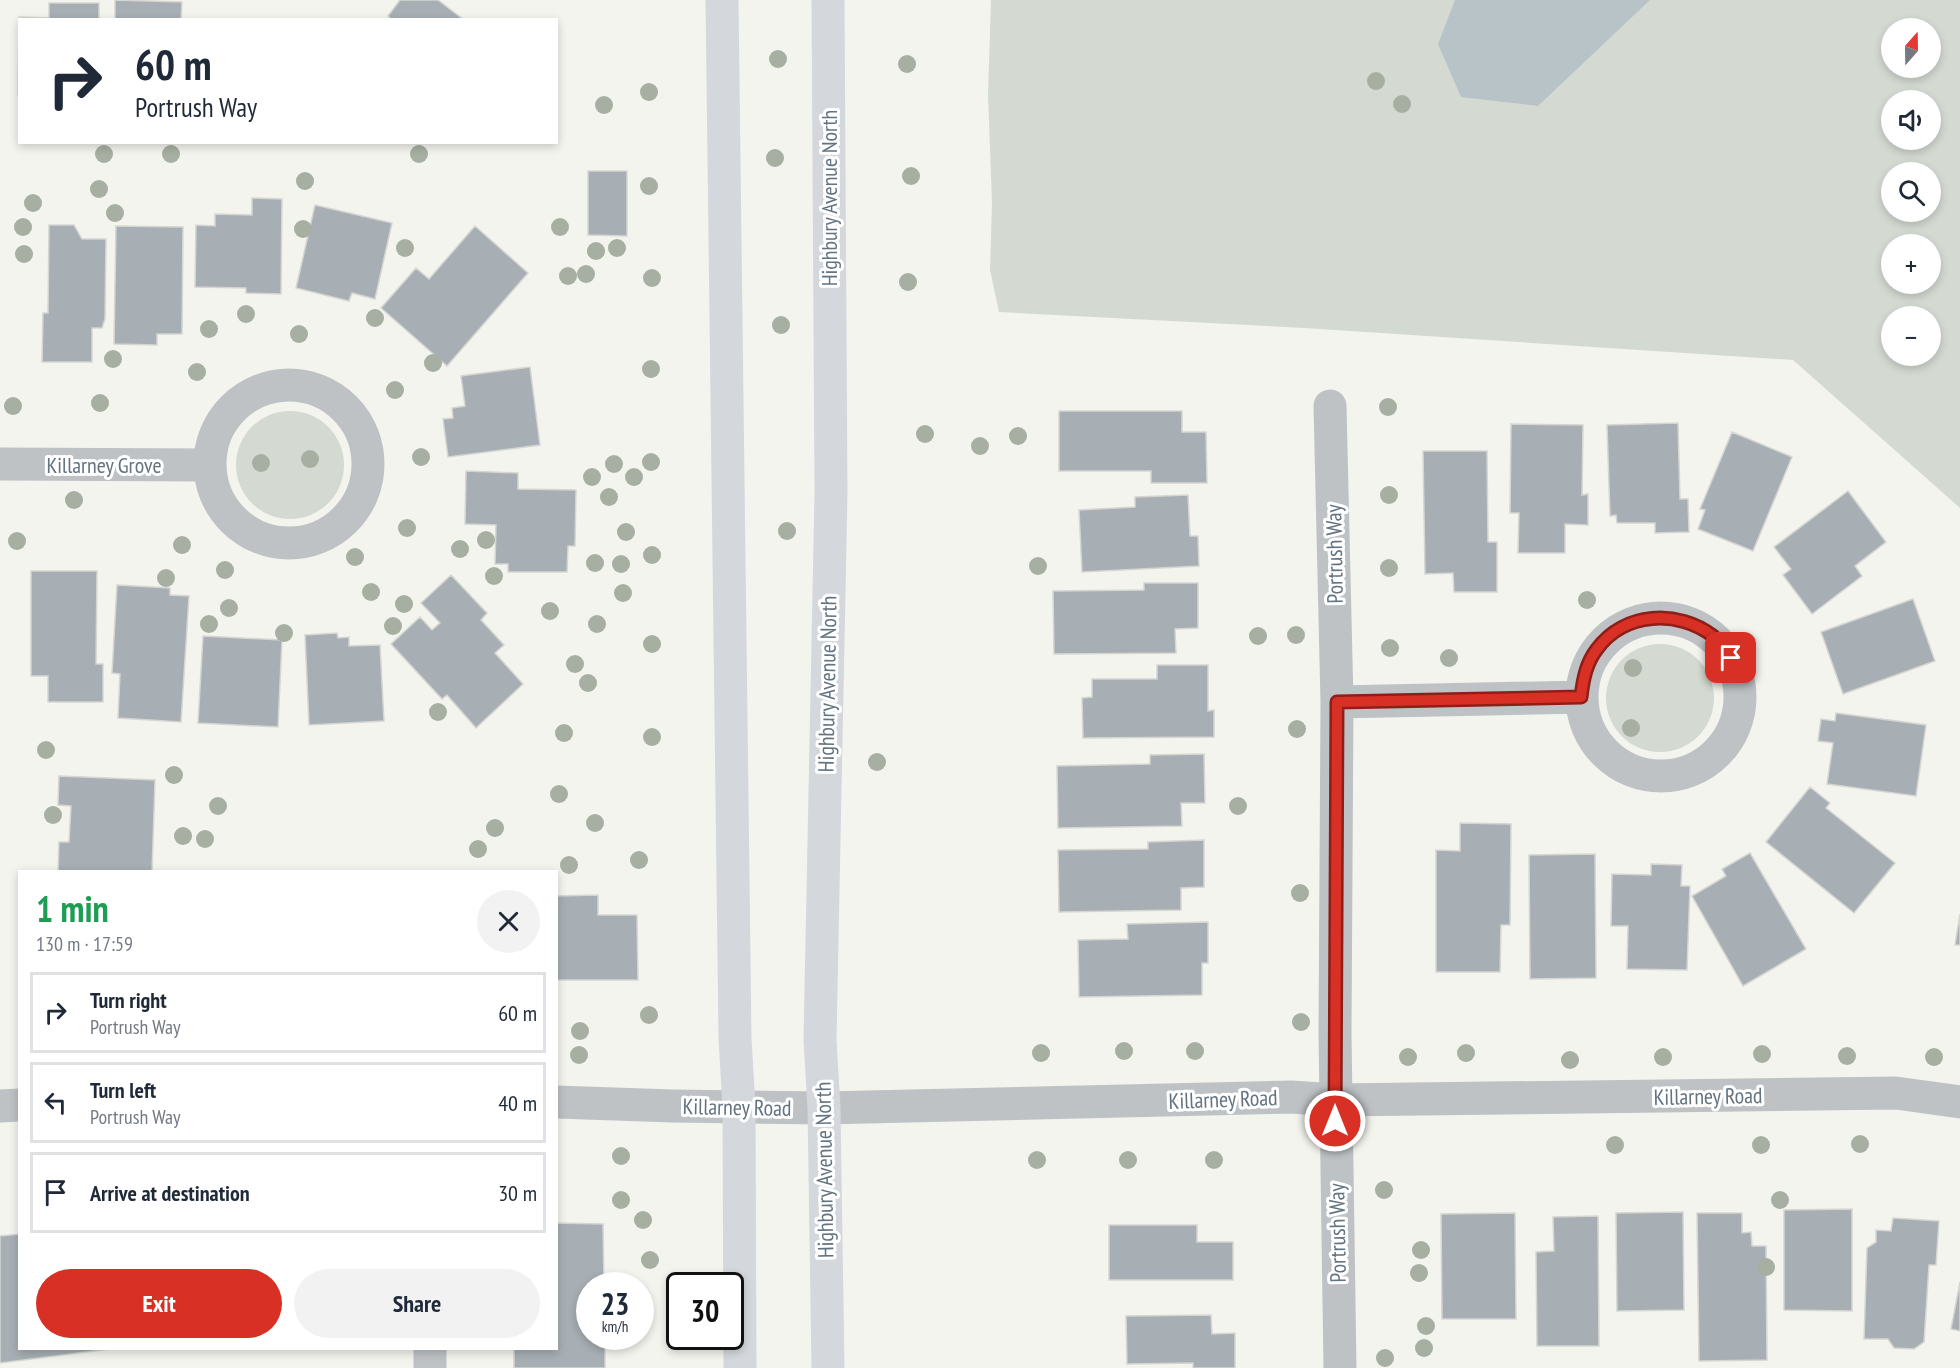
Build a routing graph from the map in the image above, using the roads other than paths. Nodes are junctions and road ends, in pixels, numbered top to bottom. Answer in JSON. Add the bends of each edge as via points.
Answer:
{"nodes":[{"id":1,"x":722,"y":0,"type":"edge"},
{"id":2,"x":828,"y":0,"type":"edge"},
{"id":3,"x":1330,"y":406,"type":"dead end"},
{"id":4,"x":0,"y":464,"type":"edge"},
{"id":5,"x":208,"y":465,"type":"junction"},
{"id":6,"x":1581,"y":697,"type":"junction"},
{"id":7,"x":1337,"y":702,"type":"junction"},
{"id":8,"x":1335,"y":1100,"type":"junction"},
{"id":9,"x":558,"y":1101,"type":"edge"},
{"id":10,"x":1960,"y":1102,"type":"edge"},
{"id":11,"x":18,"y":1105,"type":"edge"},
{"id":12,"x":0,"y":1106,"type":"edge"},
{"id":13,"x":738,"y":1107,"type":"junction"},
{"id":14,"x":824,"y":1108,"type":"junction"},
{"id":15,"x":430,"y":1350,"type":"edge"},
{"id":16,"x":430,"y":1368,"type":"edge"},
{"id":17,"x":740,"y":1368,"type":"edge"},
{"id":18,"x":828,"y":1368,"type":"edge"},
{"id":19,"x":1340,"y":1368,"type":"edge"}],
"edges":[{"from":1,"to":13,"type":"main road"},
{"from":2,"to":14,"type":"main road","name":"Highbury Avenue North","via":[[831,493],[820,1040]]},
{"from":3,"to":7,"type":"street","name":"Portrush Way"},
{"from":4,"to":5,"type":"street","name":"Killarney Grove"},
{"from":5,"to":5,"type":"street","via":[[213,490],[226,514],[246,531],[270,542],[297,543],[322,536],[344,522],[360,501],[368,476],[368,450],[358,425],[342,404],[320,390],[294,384],[268,386],[244,398],[224,415],[212,439]]},
{"from":6,"to":6,"type":"street","via":[[1586,724],[1599,747],[1618,765],[1643,774],[1669,777],[1695,770],[1716,755],[1732,735],[1740,709],[1740,683],[1731,658],[1714,637],[1692,623],[1666,617],[1640,620],[1616,630],[1597,649],[1585,672]]},
{"from":6,"to":7,"type":"street"},
{"from":7,"to":8,"type":"street","name":"Portrush Way"},
{"from":8,"to":10,"type":"street","name":"Killarney Road","via":[[1896,1093]]},
{"from":8,"to":14,"type":"street","name":"Killarney Road","via":[[1291,1097]]},
{"from":8,"to":19,"type":"street","name":"Portrush Way"},
{"from":9,"to":13,"type":"street","name":"Killarney Road"},
{"from":11,"to":12,"type":"street"},
{"from":13,"to":14,"type":"street","name":"Killarney Road"},
{"from":13,"to":17,"type":"main road"},
{"from":14,"to":18,"type":"main road","name":"Highbury Avenue North"},
{"from":15,"to":16,"type":"street"}]}
